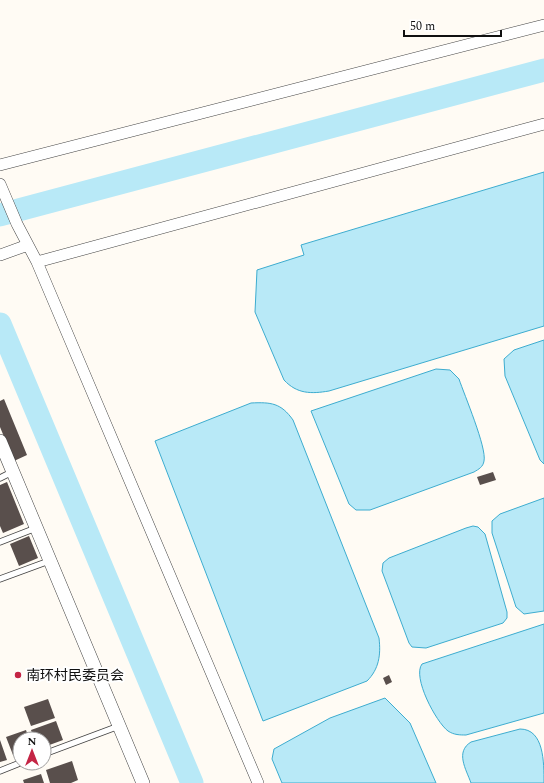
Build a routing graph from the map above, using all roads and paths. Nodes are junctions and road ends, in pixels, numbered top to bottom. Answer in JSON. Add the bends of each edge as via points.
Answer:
{"nodes":[{"id":1,"x":544,"y":25,"type":"edge"},
{"id":2,"x":544,"y":124,"type":"edge"},
{"id":3,"x":0,"y":165,"type":"edge"},
{"id":4,"x":0,"y":184,"type":"edge"},
{"id":5,"x":28,"y":245,"type":"junction"},
{"id":6,"x":0,"y":255,"type":"edge"},
{"id":7,"x":37,"y":262,"type":"junction"},
{"id":8,"x":0,"y":441,"type":"edge"},
{"id":9,"x":13,"y":472,"type":"junction"},
{"id":10,"x":0,"y":478,"type":"edge"},
{"id":11,"x":36,"y":528,"type":"junction"},
{"id":12,"x":1,"y":540,"type":"edge"},
{"id":13,"x":49,"y":561,"type":"junction"},
{"id":14,"x":0,"y":579,"type":"edge"},
{"id":15,"x":119,"y":726,"type":"junction"},
{"id":16,"x":52,"y":751,"type":"edge"},
{"id":17,"x":12,"y":766,"type":"edge"},
{"id":18,"x":0,"y":771,"type":"edge"},
{"id":19,"x":143,"y":783,"type":"edge"},
{"id":20,"x":258,"y":783,"type":"edge"}],
"edges":[{"from":1,"to":3,"type":"street"},
{"from":2,"to":7,"type":"street"},
{"from":4,"to":5,"type":"street"},
{"from":5,"to":6,"type":"street"},
{"from":5,"to":7,"type":"street"},
{"from":7,"to":20,"type":"street"},
{"from":8,"to":9,"type":"street"},
{"from":9,"to":10,"type":"lane"},
{"from":9,"to":11,"type":"street"},
{"from":11,"to":12,"type":"lane"},
{"from":11,"to":13,"type":"street"},
{"from":13,"to":14,"type":"lane"},
{"from":13,"to":15,"type":"street"},
{"from":15,"to":16,"type":"lane"},
{"from":15,"to":19,"type":"street"},
{"from":17,"to":18,"type":"lane"}]}
